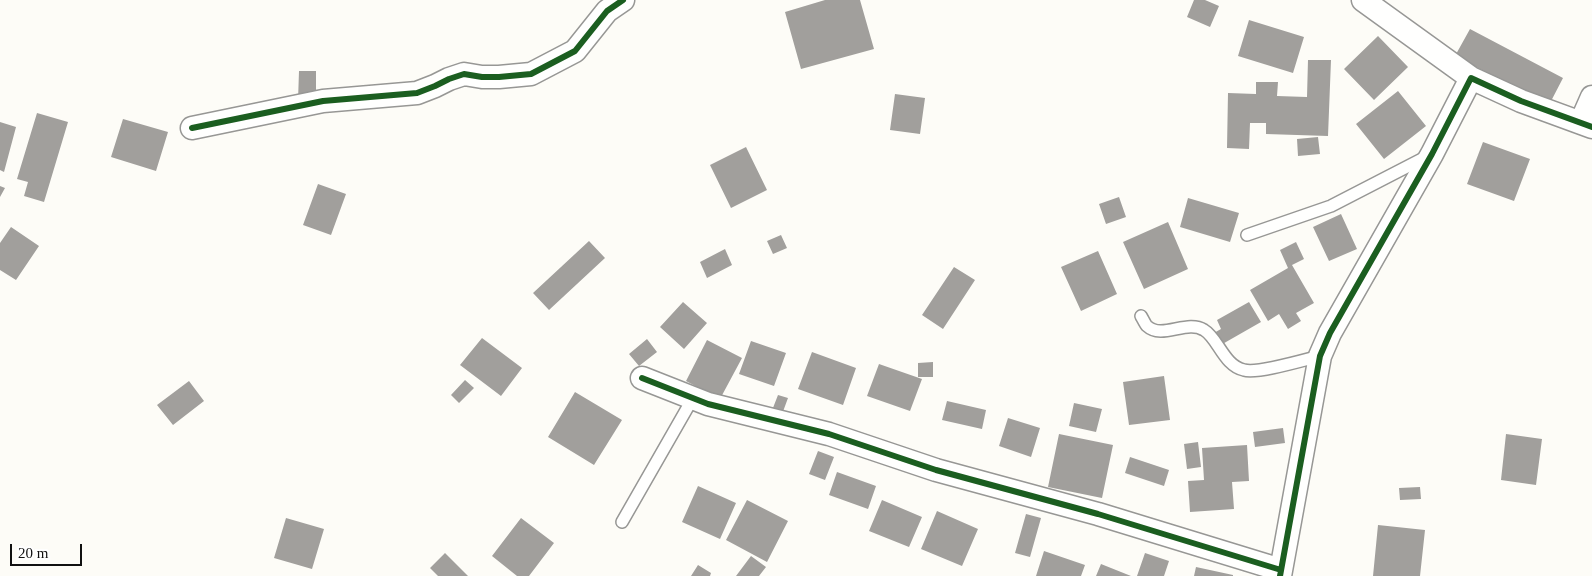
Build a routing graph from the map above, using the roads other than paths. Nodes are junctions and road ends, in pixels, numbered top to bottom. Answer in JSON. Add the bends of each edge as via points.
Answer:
{"nodes":[{"id":1,"x":623,"y":0,"type":"edge"},
{"id":2,"x":1363,"y":0,"type":"edge"},
{"id":3,"x":1471,"y":78,"type":"junction"},
{"id":4,"x":1592,"y":97,"type":"edge"},
{"id":5,"x":1587,"y":124,"type":"edge"},
{"id":6,"x":192,"y":128,"type":"dead end"},
{"id":7,"x":1432,"y":154,"type":"junction"},
{"id":8,"x":1247,"y":234,"type":"dead end"},
{"id":9,"x":1141,"y":316,"type":"dead end"},
{"id":10,"x":1320,"y":356,"type":"junction"},
{"id":11,"x":642,"y":378,"type":"dead end"},
{"id":12,"x":693,"y":398,"type":"junction"},
{"id":13,"x":622,"y":522,"type":"dead end"},
{"id":14,"x":1281,"y":573,"type":"edge"}],
"edges":[{"from":1,"to":6,"type":"street","via":[[608,11],[575,51],[531,74],[482,77],[464,74],[416,93],[323,101]]},
{"from":2,"to":3,"type":"street"},
{"from":3,"to":5,"type":"street","via":[[1521,101]]},
{"from":3,"to":7,"type":"street"},
{"from":4,"to":5,"type":"street"},
{"from":7,"to":8,"type":"lane","via":[[1331,206]]},
{"from":7,"to":10,"type":"street"},
{"from":9,"to":10,"type":"lane","via":[[1148,326],[1158,331],[1192,326],[1204,330],[1230,363],[1244,370],[1258,370]]},
{"from":10,"to":14,"type":"street"},
{"from":11,"to":12,"type":"street"},
{"from":12,"to":13,"type":"lane"},
{"from":12,"to":14,"type":"street","via":[[829,434],[936,470],[1098,514]]}]}
